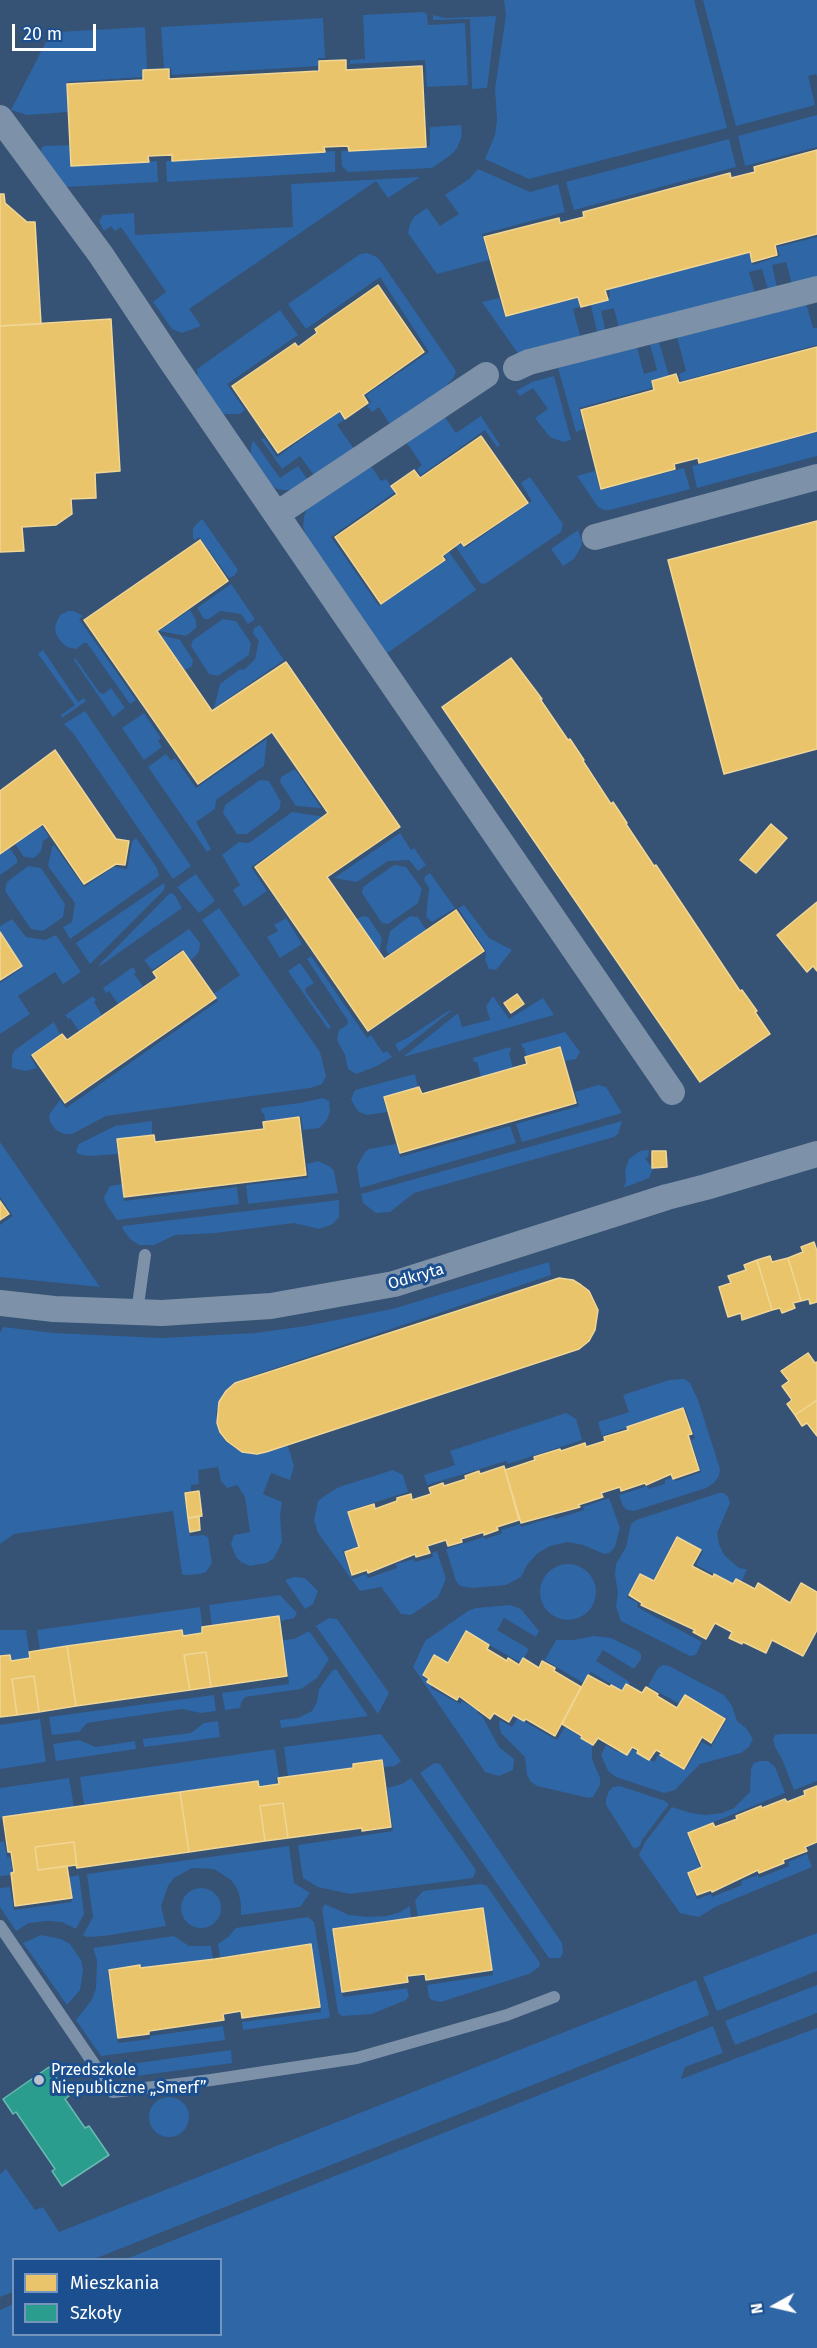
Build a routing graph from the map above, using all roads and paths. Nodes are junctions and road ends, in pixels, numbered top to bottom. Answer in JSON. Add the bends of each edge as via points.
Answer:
{"nodes":[{"id":1,"x":0,"y":118,"type":"edge"},
{"id":2,"x":817,"y":290,"type":"edge"},
{"id":3,"x":516,"y":368,"type":"dead end"},
{"id":4,"x":486,"y":375,"type":"dead end"},
{"id":5,"x":817,"y":477,"type":"edge"},
{"id":6,"x":277,"y":514,"type":"junction"},
{"id":7,"x":595,"y":537,"type":"dead end"},
{"id":8,"x":672,"y":1092,"type":"dead end"},
{"id":9,"x":817,"y":1154,"type":"edge"},
{"id":10,"x":145,"y":1255,"type":"dead end"},
{"id":11,"x":0,"y":1303,"type":"edge"},
{"id":12,"x":137,"y":1312,"type":"junction"},
{"id":13,"x":0,"y":1926,"type":"edge"},
{"id":14,"x":554,"y":1996,"type":"dead end"}],
"edges":[{"from":1,"to":6,"type":"street","via":[[101,255]]},
{"from":2,"to":3,"type":"street"},
{"from":4,"to":6,"type":"street"},
{"from":5,"to":7,"type":"street"},
{"from":6,"to":8,"type":"street"},
{"from":9,"to":12,"type":"street","name":"Odkryta","via":[[394,1284],[272,1306]]},
{"from":10,"to":12,"type":"lane"},
{"from":11,"to":12,"type":"street","name":"Odkryta"},
{"from":13,"to":14,"type":"lane","via":[[113,2092],[357,2058],[507,2015]]}]}
